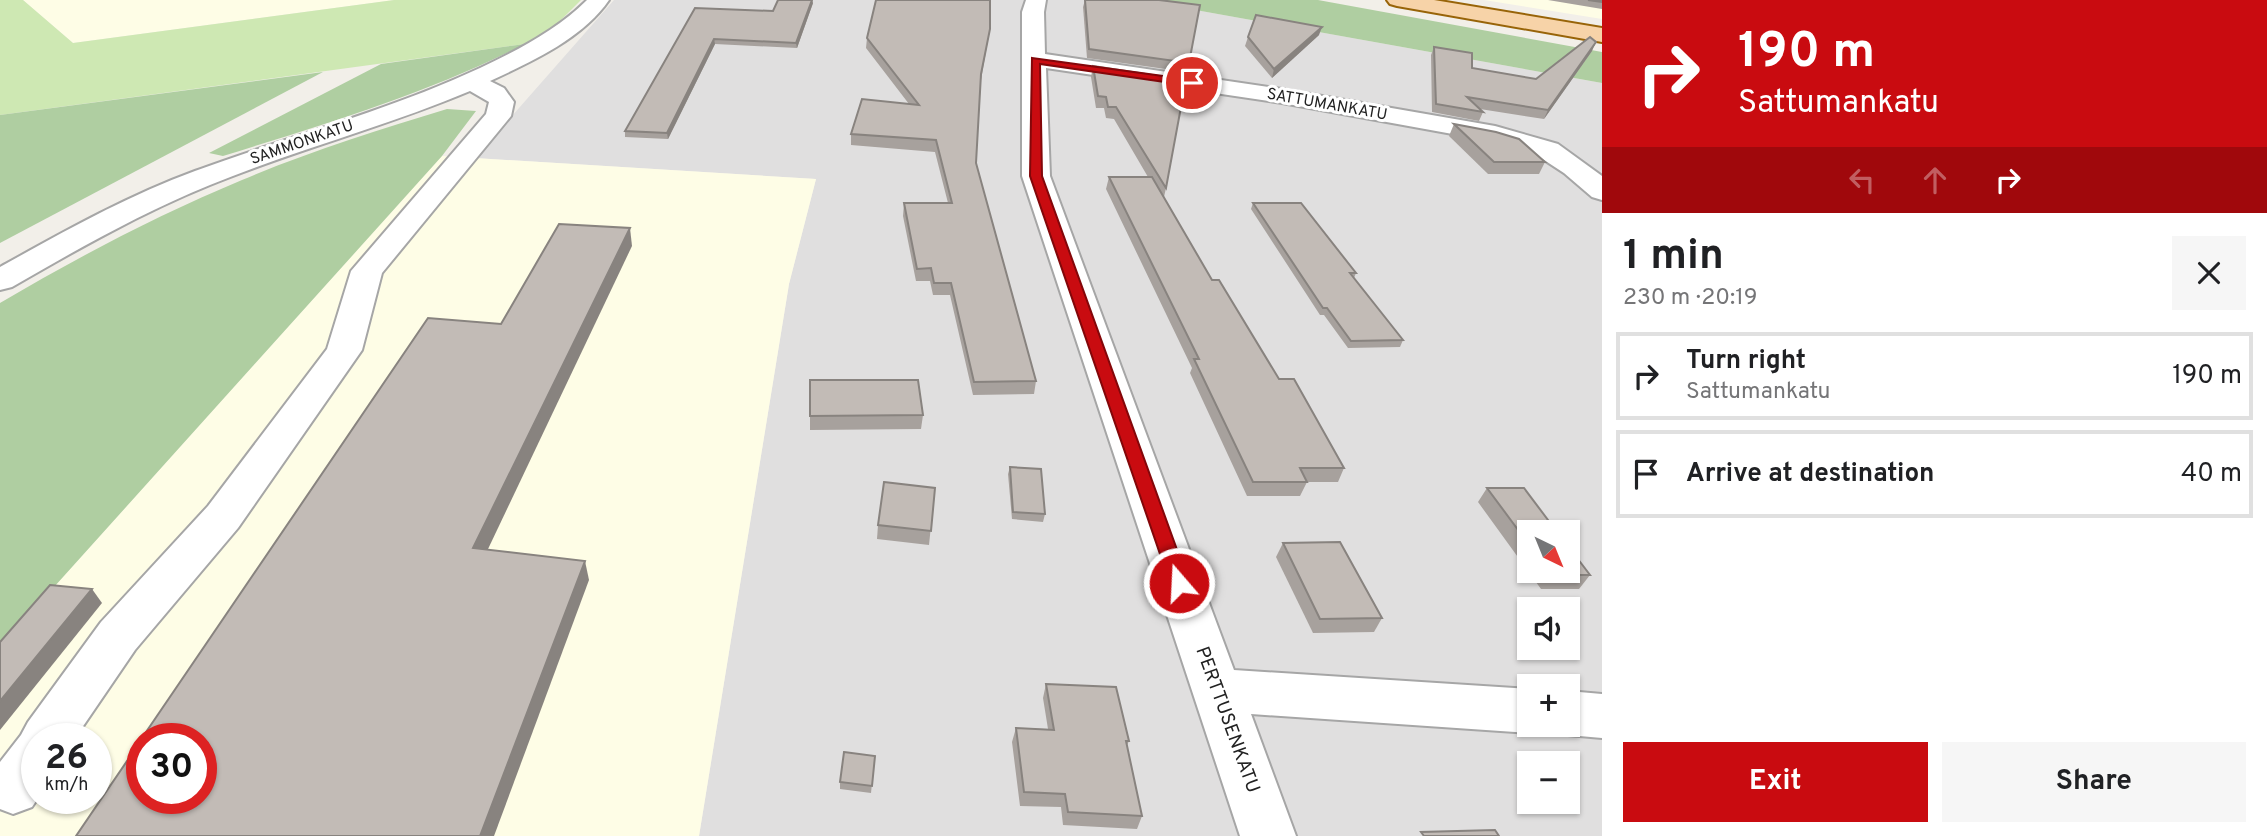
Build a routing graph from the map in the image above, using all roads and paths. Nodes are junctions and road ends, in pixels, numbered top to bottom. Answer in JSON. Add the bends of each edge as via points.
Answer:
{"nodes":[{"id":1,"x":599,"y":0,"type":"edge"},
{"id":2,"x":1036,"y":0,"type":"edge"},
{"id":3,"x":1397,"y":0,"type":"edge"},
{"id":4,"x":1602,"y":35,"type":"edge"},
{"id":5,"x":1036,"y":60,"type":"junction"},
{"id":6,"x":471,"y":82,"type":"junction"},
{"id":7,"x":1602,"y":191,"type":"edge"},
{"id":8,"x":0,"y":280,"type":"edge"},
{"id":9,"x":1216,"y":690,"type":"junction"},
{"id":10,"x":1517,"y":710,"type":"edge"},
{"id":11,"x":1580,"y":714,"type":"edge"},
{"id":12,"x":1602,"y":716,"type":"edge"},
{"id":13,"x":57,"y":723,"type":"edge"},
{"id":14,"x":1268,"y":836,"type":"edge"}],
"edges":[{"from":1,"to":6,"type":"street","name":"SAMMONKATU","via":[[551,41]]},
{"from":2,"to":5,"type":"street","name":"PERTTUSENKATU"},
{"from":3,"to":4,"type":"main road"},
{"from":5,"to":7,"type":"street","name":"SATTUMANKATU","via":[[1282,96],[1495,134],[1548,150]]},
{"from":5,"to":9,"type":"street","name":"PERTTUSENKATU","via":[[1036,176]]},
{"from":6,"to":8,"type":"street","name":"SAMMONKATU","via":[[202,178],[134,208]]},
{"from":6,"to":13,"type":"street","via":[[495,93],[502,102],[498,116],[383,249],[359,289],[344,350],[223,517],[118,636]]},
{"from":9,"to":10,"type":"street"},
{"from":9,"to":14,"type":"street","name":"PERTTUSENKATU"},
{"from":11,"to":12,"type":"street"}]}
